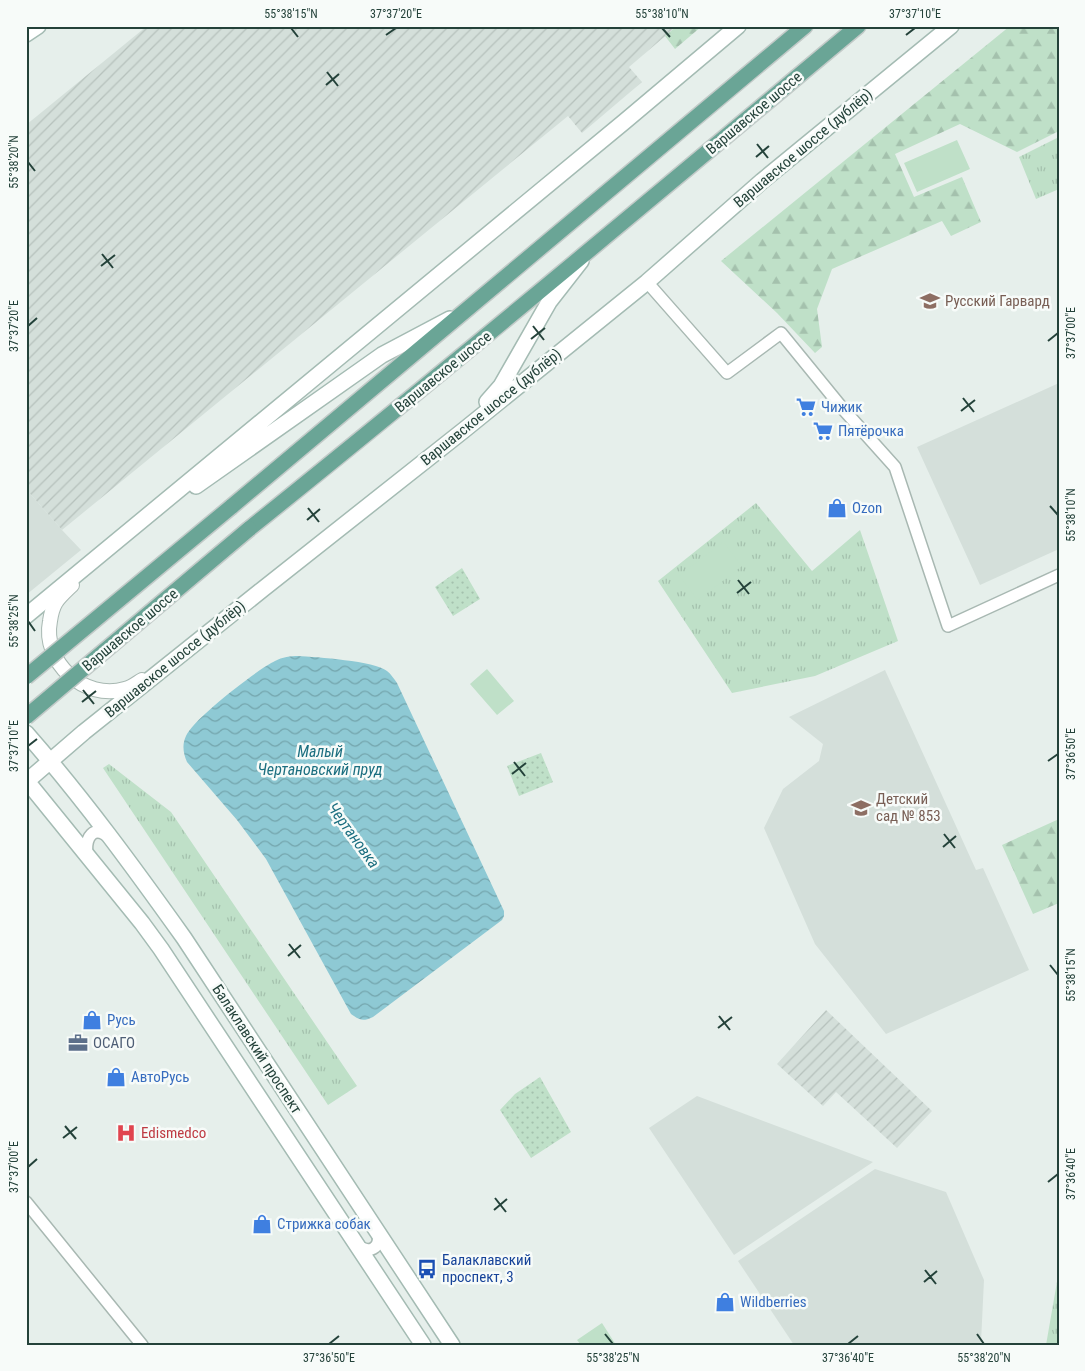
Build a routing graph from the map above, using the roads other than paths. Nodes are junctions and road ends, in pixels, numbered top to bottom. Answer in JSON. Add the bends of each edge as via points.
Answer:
{"nodes":[{"id":1,"x":38,"y":26,"type":"edge"},
{"id":2,"x":738,"y":26,"type":"edge"},
{"id":3,"x":805,"y":26,"type":"edge"},
{"id":4,"x":858,"y":26,"type":"edge"},
{"id":5,"x":951,"y":26,"type":"edge"},
{"id":6,"x":26,"y":34,"type":"edge"},
{"id":7,"x":587,"y":253,"type":"junction"},
{"id":8,"x":647,"y":282,"type":"junction"},
{"id":9,"x":464,"y":312,"type":"junction"},
{"id":10,"x":464,"y":430,"type":"junction"},
{"id":11,"x":126,"y":532,"type":"junction"},
{"id":12,"x":94,"y":560,"type":"junction"},
{"id":13,"x":1059,"y":575,"type":"edge"},
{"id":14,"x":26,"y":616,"type":"edge"},
{"id":15,"x":175,"y":659,"type":"junction"},
{"id":16,"x":26,"y":677,"type":"edge"},
{"id":17,"x":26,"y":717,"type":"edge"},
{"id":18,"x":26,"y":733,"type":"edge"},
{"id":19,"x":50,"y":761,"type":"junction"},
{"id":20,"x":26,"y":781,"type":"edge"},
{"id":21,"x":112,"y":839,"type":"junction"},
{"id":22,"x":87,"y":855,"type":"junction"},
{"id":23,"x":26,"y":1202,"type":"edge"},
{"id":24,"x":378,"y":1232,"type":"junction"},
{"id":25,"x":355,"y":1243,"type":"junction"},
{"id":26,"x":142,"y":1345,"type":"edge"},
{"id":27,"x":423,"y":1345,"type":"edge"},
{"id":28,"x":452,"y":1345,"type":"edge"}],
"edges":[{"from":1,"to":6,"type":"main road"},
{"from":2,"to":11,"type":"main road"},
{"from":3,"to":9,"type":"main road","name":"Варшавское шоссе"},
{"from":4,"to":7,"type":"main road","name":"Варшавское шоссе"},
{"from":5,"to":8,"type":"main road","name":"Варшавское шоссе (дублёр)","via":[[762,181]]},
{"from":7,"to":10,"type":"main road","via":[[550,302],[501,386]]},
{"from":7,"to":17,"type":"main road","name":"Варшавское шоссе","bridge":true,"via":[[249,529]]},
{"from":8,"to":10,"type":"main road","name":"Варшавское шоссе (дублёр)"},
{"from":8,"to":13,"type":"street","via":[[726,373],[781,333],[895,467],[948,626]]},
{"from":9,"to":11,"type":"main road","via":[[382,355]]},
{"from":9,"to":16,"type":"main road","name":"Варшавское шоссе","bridge":true},
{"from":10,"to":15,"type":"main road","name":"Варшавское шоссе (дублёр)"},
{"from":11,"to":12,"type":"main road"},
{"from":12,"to":14,"type":"main road"},
{"from":12,"to":15,"type":"street","via":[[56,602],[52,613],[49,636],[62,669],[92,689],[115,691],[127,689]]},
{"from":15,"to":19,"type":"main road","name":"Варшавское шоссе (дублёр)"},
{"from":18,"to":19,"type":"main road","name":"Балаклавский проспект"},
{"from":19,"to":20,"type":"main road","name":"Варшавское шоссе (дублёр)"},
{"from":19,"to":21,"type":"main road","name":"Балаклавский проспект"},
{"from":20,"to":22,"type":"main road","name":"Балаклавский проспект"},
{"from":21,"to":22,"type":"street","via":[[104,833],[93,834],[87,842]]},
{"from":21,"to":24,"type":"main road","name":"Балаклавский проспект","via":[[184,938]]},
{"from":22,"to":25,"type":"main road","name":"Балаклавский проспект","via":[[161,949]]},
{"from":23,"to":26,"type":"street"},
{"from":24,"to":25,"type":"street","via":[[374,1248],[368,1250]]},
{"from":24,"to":28,"type":"main road","name":"Балаклавский проспект"},
{"from":25,"to":27,"type":"main road","name":"Балаклавский проспект"}]}
